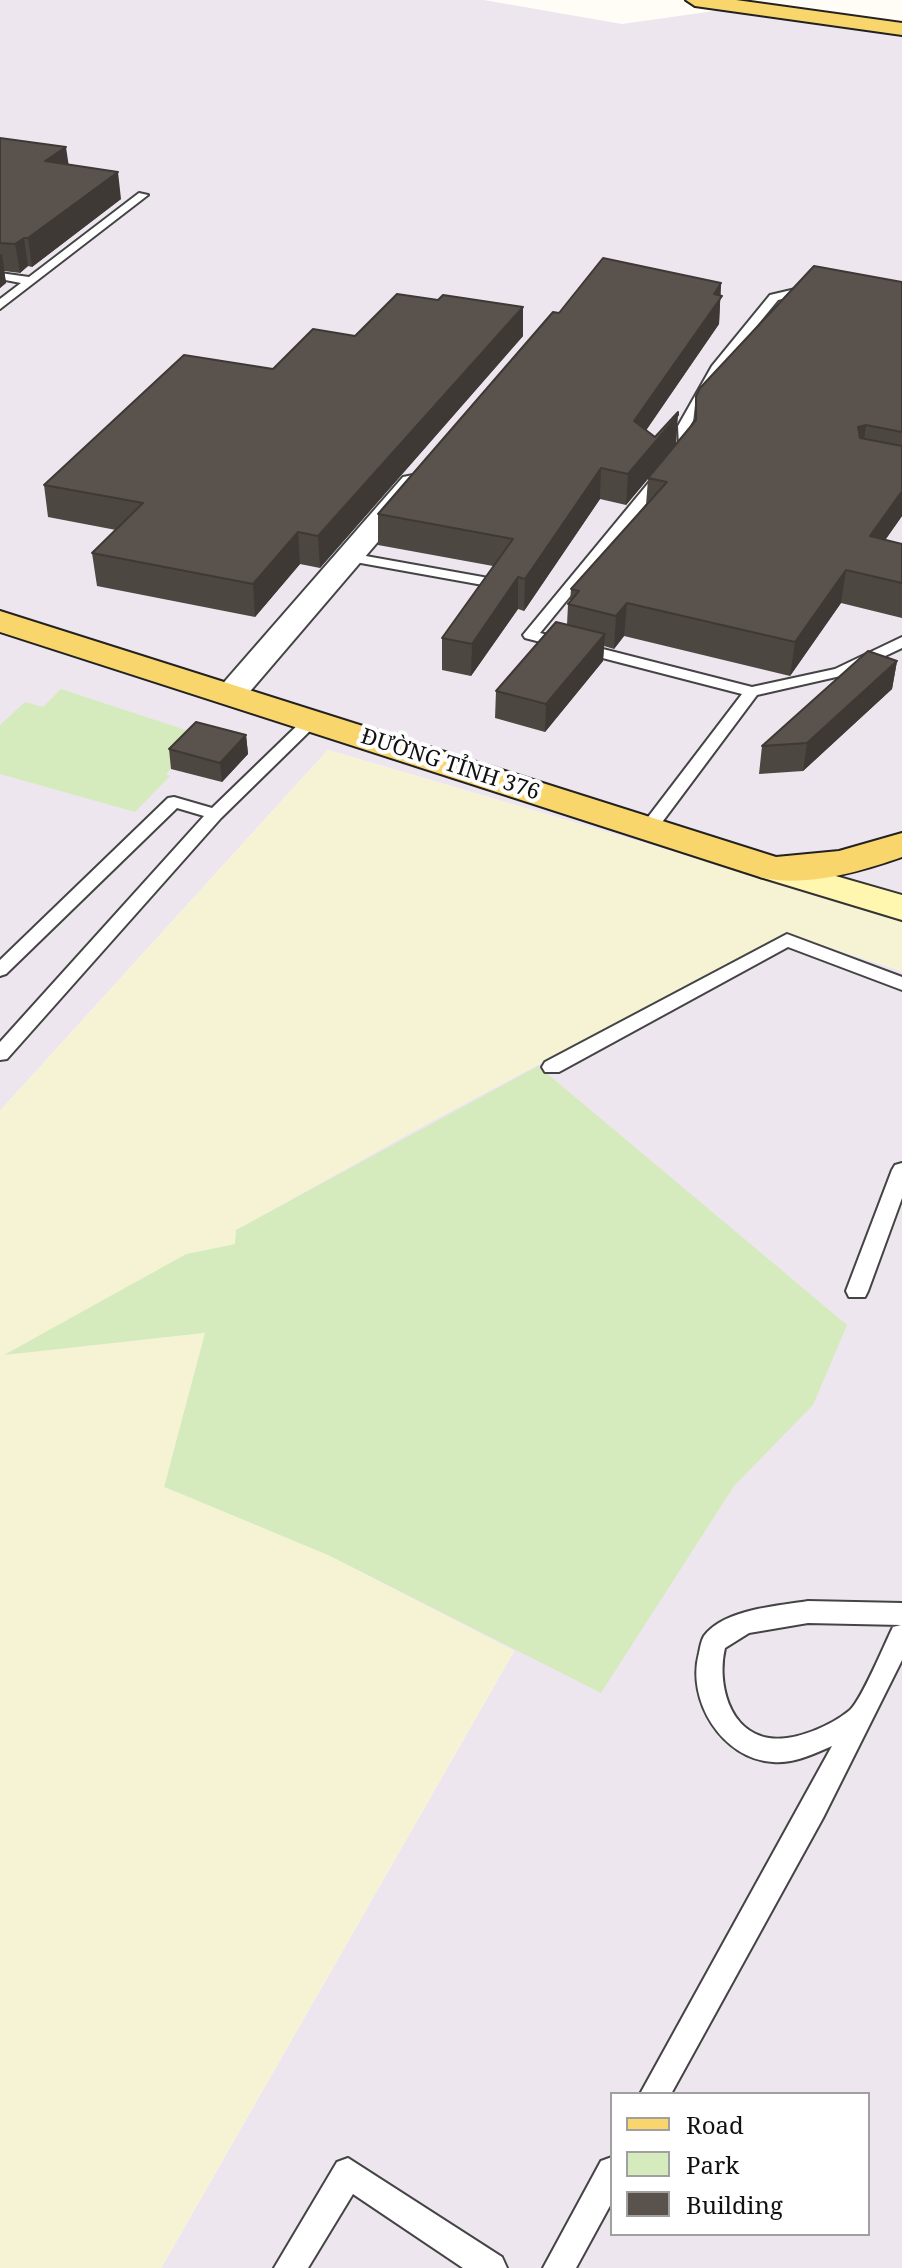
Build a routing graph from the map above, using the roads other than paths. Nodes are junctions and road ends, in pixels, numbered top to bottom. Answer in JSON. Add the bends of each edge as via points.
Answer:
{"nodes":[{"id":1,"x":695,"y":0,"type":"edge"},
{"id":2,"x":902,"y":29,"type":"edge"},
{"id":3,"x":143,"y":195,"type":"dead end"},
{"id":4,"x":0,"y":276,"type":"edge"},
{"id":5,"x":31,"y":281,"type":"junction"},
{"id":6,"x":829,"y":286,"type":"edge"},
{"id":7,"x":0,"y":305,"type":"edge"},
{"id":8,"x":432,"y":461,"type":"edge"},
{"id":9,"x":349,"y":557,"type":"junction"},
{"id":10,"x":494,"y":583,"type":"edge"},
{"id":11,"x":0,"y":621,"type":"edge"},
{"id":12,"x":902,"y":642,"type":"edge"},
{"id":13,"x":752,"y":692,"type":"junction"},
{"id":14,"x":230,"y":695,"type":"junction"},
{"id":15,"x":311,"y":721,"type":"junction"},
{"id":16,"x":215,"y":814,"type":"junction"},
{"id":17,"x":648,"y":829,"type":"junction"},
{"id":18,"x":902,"y":844,"type":"edge"},
{"id":19,"x":773,"y":869,"type":"junction"},
{"id":20,"x":902,"y":908,"type":"edge"},
{"id":21,"x":0,"y":970,"type":"edge"},
{"id":22,"x":902,"y":984,"type":"edge"},
{"id":23,"x":0,"y":1054,"type":"edge"},
{"id":24,"x":552,"y":1067,"type":"dead end"},
{"id":25,"x":902,"y":1170,"type":"edge"},
{"id":26,"x":857,"y":1291,"type":"dead end"},
{"id":27,"x":902,"y":1614,"type":"edge"},
{"id":28,"x":902,"y":1635,"type":"edge"},
{"id":29,"x":861,"y":1716,"type":"junction"},
{"id":30,"x":656,"y":2092,"type":"edge"},
{"id":31,"x":610,"y":2176,"type":"edge"},
{"id":32,"x":290,"y":2268,"type":"edge"},
{"id":33,"x":491,"y":2268,"type":"edge"},
{"id":34,"x":559,"y":2268,"type":"edge"}],
"edges":[{"from":1,"to":2,"type":"main road"},
{"from":3,"to":5,"type":"lane"},
{"from":4,"to":5,"type":"lane"},
{"from":5,"to":7,"type":"lane"},
{"from":6,"to":13,"type":"lane","via":[[774,297],[718,366],[684,426],[686,446],[530,635]]},
{"from":8,"to":9,"type":"street"},
{"from":9,"to":10,"type":"lane"},
{"from":9,"to":14,"type":"street"},
{"from":11,"to":14,"type":"main road","name":"ĐƯỜNG TỈNH 376"},
{"from":12,"to":13,"type":"lane","via":[[840,672]]},
{"from":13,"to":17,"type":"lane"},
{"from":14,"to":15,"type":"main road","name":"ĐƯỜNG TỈNH 376"},
{"from":15,"to":16,"type":"lane"},
{"from":15,"to":17,"type":"main road","name":"ĐƯỜNG TỈNH 376"},
{"from":16,"to":21,"type":"lane","via":[[174,802]]},
{"from":16,"to":23,"type":"lane"},
{"from":17,"to":19,"type":"main road","name":"ĐƯỜNG TỈNH 376"},
{"from":18,"to":19,"type":"main road","name":"ĐƯỜNG TỈNH 376","via":[[813,869]]},
{"from":19,"to":20,"type":"main road"},
{"from":22,"to":24,"type":"lane","via":[[787,940]]},
{"from":25,"to":26,"type":"lane"},
{"from":27,"to":29,"type":"lane","via":[[808,1612],[744,1623],[714,1642],[707,1674],[717,1714],[754,1747],[783,1751],[825,1739]]},
{"from":28,"to":29,"type":"lane"},
{"from":29,"to":30,"type":"lane"},
{"from":31,"to":34,"type":"lane"},
{"from":32,"to":33,"type":"lane","via":[[348,2173]]}]}
